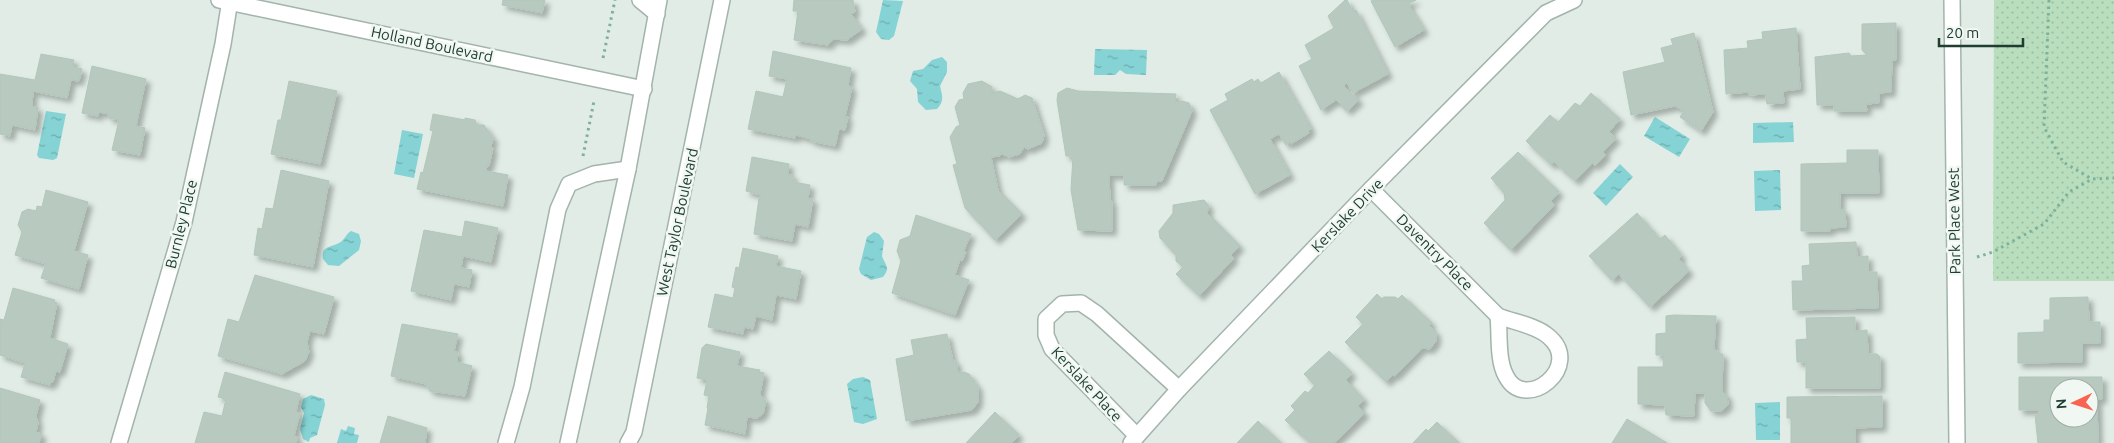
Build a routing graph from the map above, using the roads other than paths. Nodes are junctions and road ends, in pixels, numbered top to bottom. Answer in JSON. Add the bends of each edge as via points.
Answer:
{"nodes":[{"id":1,"x":640,"y":0,"type":"edge"},
{"id":2,"x":722,"y":0,"type":"edge"},
{"id":3,"x":1574,"y":0,"type":"edge"},
{"id":4,"x":1952,"y":0,"type":"edge"},
{"id":5,"x":226,"y":1,"type":"edge"},
{"id":6,"x":658,"y":7,"type":"edge"},
{"id":7,"x":644,"y":89,"type":"junction"},
{"id":8,"x":628,"y":169,"type":"junction"},
{"id":9,"x":1371,"y":189,"type":"junction"},
{"id":10,"x":1498,"y":316,"type":"junction"},
{"id":11,"x":1179,"y":389,"type":"junction"},
{"id":12,"x":1134,"y":440,"type":"edge"},
{"id":13,"x":118,"y":443,"type":"edge"},
{"id":14,"x":506,"y":443,"type":"edge"},
{"id":15,"x":568,"y":443,"type":"edge"},
{"id":16,"x":628,"y":443,"type":"edge"},
{"id":17,"x":1957,"y":443,"type":"edge"}],
"edges":[{"from":1,"to":6,"type":"street"},
{"from":2,"to":16,"type":"street","name":"West Taylor Boulevard","via":[[634,432]]},
{"from":3,"to":9,"type":"street","name":"Kerslake Drive","via":[[1546,13]]},
{"from":4,"to":17,"type":"street","name":"Park Place West"},
{"from":5,"to":7,"type":"street","name":"Holland Boulevard"},
{"from":5,"to":13,"type":"street","name":"Burnley Place","via":[[222,44],[184,222]]},
{"from":6,"to":7,"type":"street"},
{"from":7,"to":8,"type":"street"},
{"from":8,"to":14,"type":"street","via":[[594,174],[569,184],[558,210],[522,387]]},
{"from":8,"to":15,"type":"street"},
{"from":9,"to":10,"type":"street","name":"Daventry Place"},
{"from":9,"to":11,"type":"street","name":"Kerslake Drive"},
{"from":10,"to":10,"type":"street","name":"Daventry Place","via":[[1503,367],[1512,384],[1531,390],[1550,382],[1559,362],[1554,341],[1546,334]]},
{"from":11,"to":12,"type":"street","name":"Kerslake Drive"},
{"from":11,"to":12,"type":"street","name":"Kerslake Place","via":[[1081,303],[1062,304],[1046,319],[1046,335],[1052,349]]}]}
